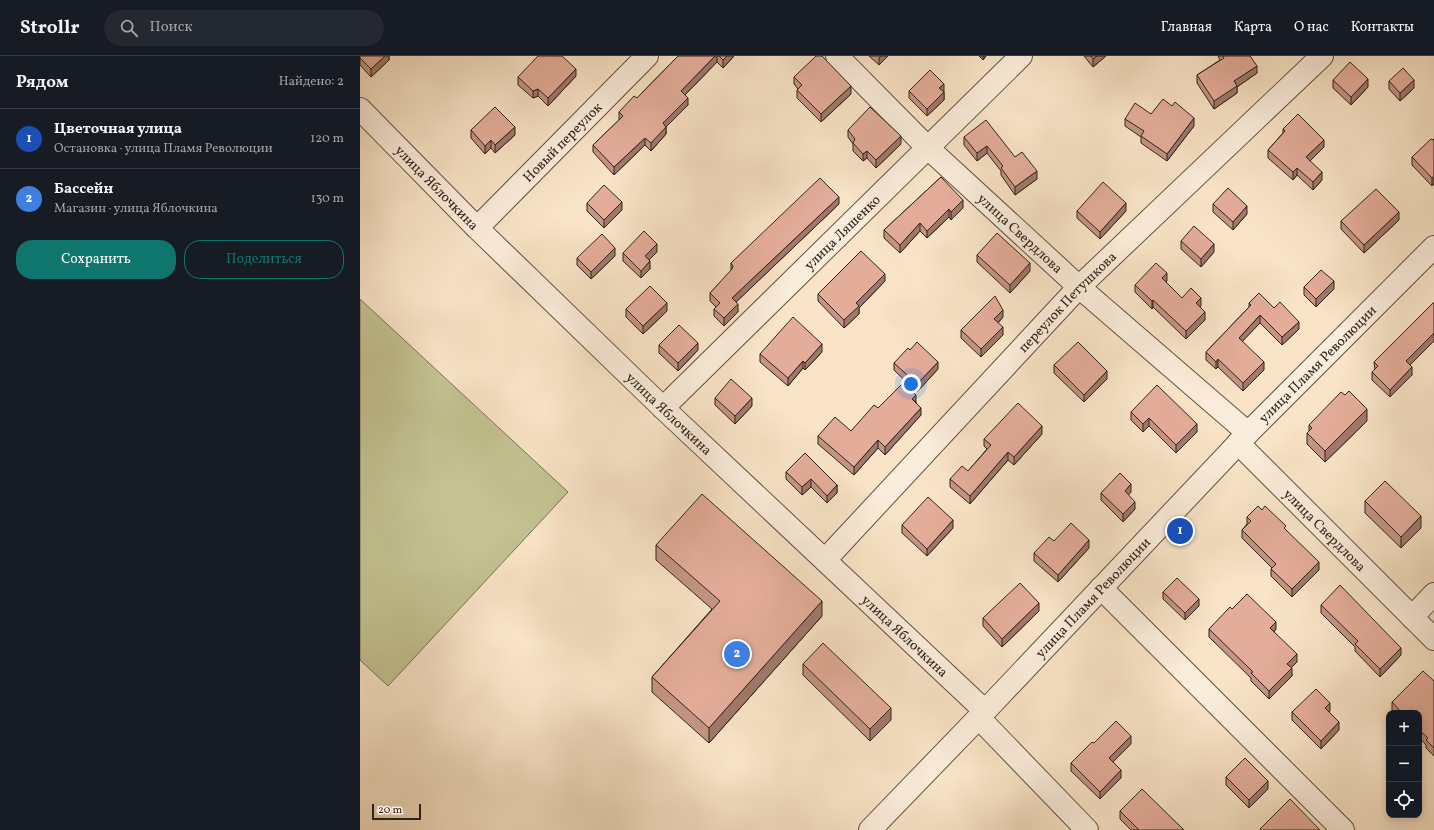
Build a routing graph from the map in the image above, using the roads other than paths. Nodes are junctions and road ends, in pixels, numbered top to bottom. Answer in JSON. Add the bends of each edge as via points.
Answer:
{"nodes":[{"id":1,"x":647,"y":56,"type":"edge"},
{"id":2,"x":837,"y":56,"type":"edge"},
{"id":3,"x":1021,"y":56,"type":"edge"},
{"id":4,"x":1322,"y":56,"type":"edge"},
{"id":5,"x":360,"y":108,"type":"edge"},
{"id":6,"x":928,"y":148,"type":"junction"},
{"id":7,"x":477,"y":228,"type":"junction"},
{"id":8,"x":1434,"y":247,"type":"edge"},
{"id":9,"x":1079,"y":287,"type":"junction"},
{"id":10,"x":663,"y":408,"type":"junction"},
{"id":11,"x":1243,"y":438,"type":"junction"},
{"id":12,"x":825,"y":560,"type":"junction"},
{"id":13,"x":1101,"y":588,"type":"junction"},
{"id":14,"x":1434,"y":594,"type":"edge"},
{"id":15,"x":1412,"y":617,"type":"junction"},
{"id":16,"x":1434,"y":639,"type":"edge"},
{"id":17,"x":982,"y":715,"type":"junction"},
{"id":18,"x":870,"y":830,"type":"edge"},
{"id":19,"x":1087,"y":830,"type":"edge"},
{"id":20,"x":1343,"y":830,"type":"edge"}],
"edges":[{"from":1,"to":7,"type":"street","name":"Новый переулок"},
{"from":2,"to":6,"type":"street","name":"улица Свердлова"},
{"from":3,"to":6,"type":"street","name":"улица Ляшенко"},
{"from":4,"to":9,"type":"street","name":"переулок Петушкова"},
{"from":5,"to":7,"type":"street","name":"улица Яблочкина"},
{"from":6,"to":9,"type":"street","name":"улица Свердлова"},
{"from":6,"to":10,"type":"street","name":"улица Ляшенко"},
{"from":7,"to":10,"type":"street","name":"улица Яблочкина"},
{"from":8,"to":11,"type":"street","name":"улица Пламя Революции"},
{"from":9,"to":11,"type":"street","name":"улица Свердлова"},
{"from":9,"to":12,"type":"street","name":"переулок Петушкова"},
{"from":10,"to":12,"type":"street","name":"улица Яблочкина"},
{"from":11,"to":13,"type":"street","name":"улица Пламя Революции"},
{"from":11,"to":15,"type":"street","name":"улица Свердлова"},
{"from":12,"to":17,"type":"street","name":"улица Яблочкина"},
{"from":13,"to":17,"type":"street","name":"улица Пламя Революции"},
{"from":13,"to":20,"type":"street"},
{"from":14,"to":15,"type":"street"},
{"from":15,"to":16,"type":"street","name":"улица Свердлова"},
{"from":17,"to":18,"type":"street","name":"улица Пламя Революции"},
{"from":17,"to":19,"type":"street","name":"улица Яблочкина"}]}
